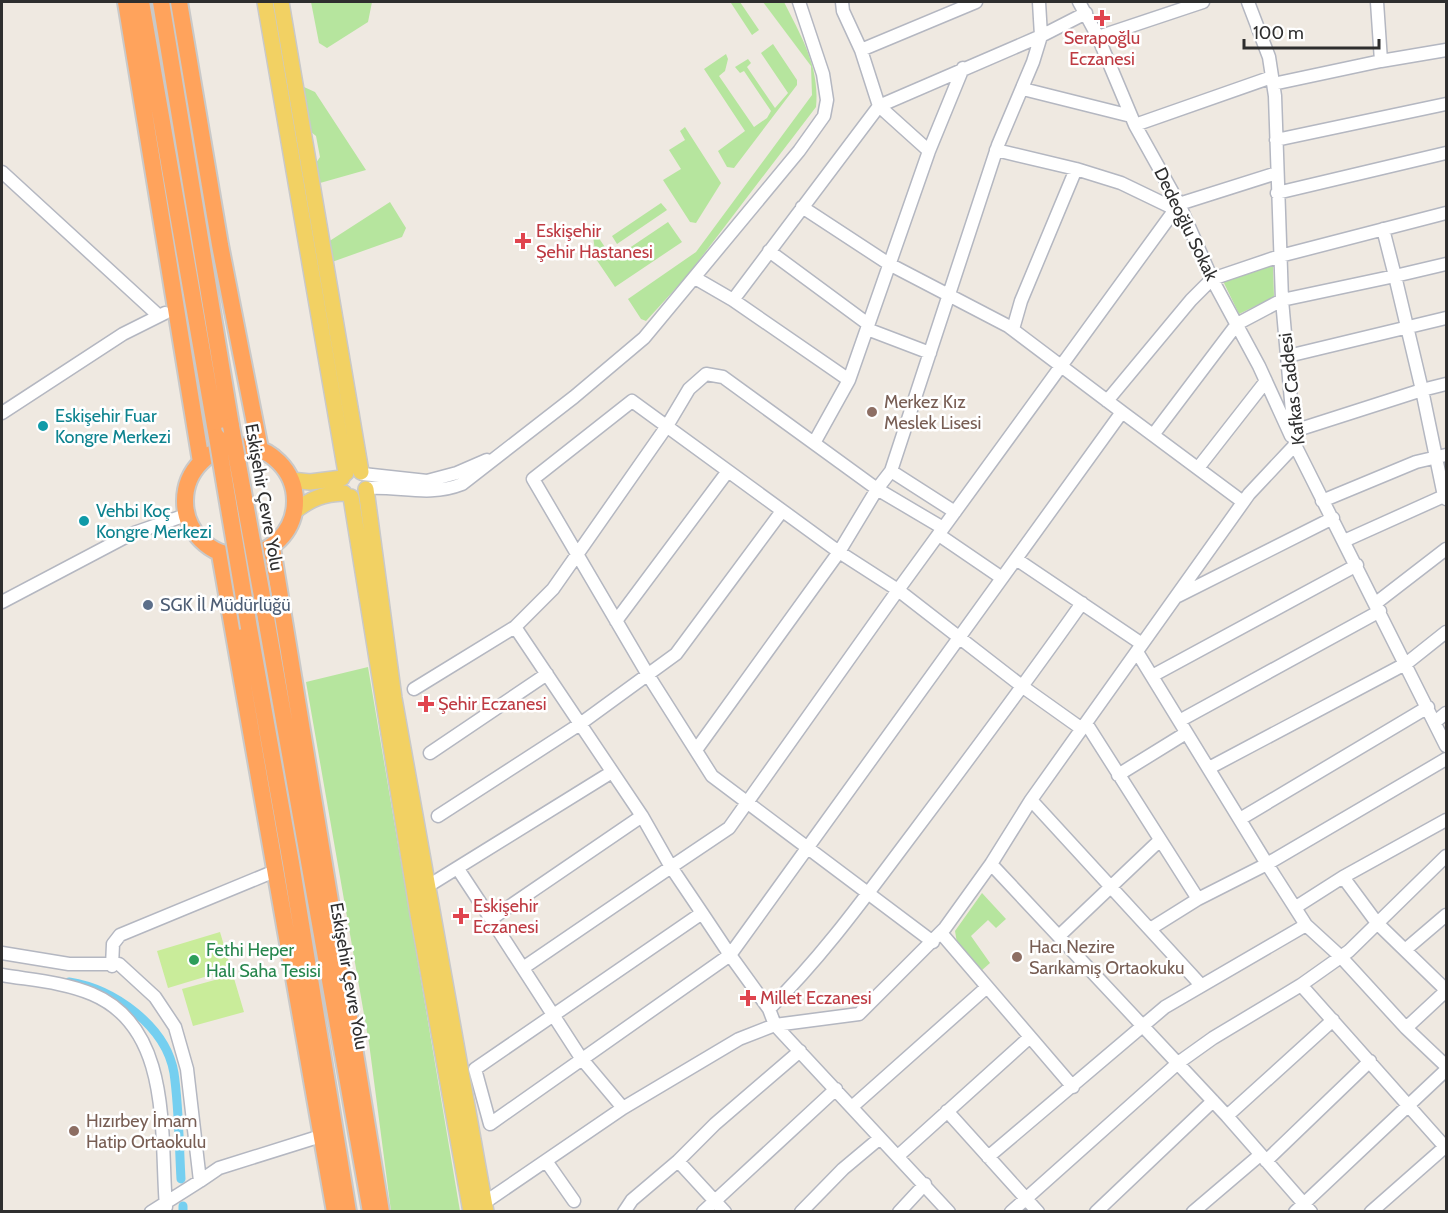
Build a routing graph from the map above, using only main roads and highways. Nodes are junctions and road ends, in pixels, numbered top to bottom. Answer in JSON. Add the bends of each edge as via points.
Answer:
{"nodes":[{"id":1,"x":126,"y":2,"type":"edge"},
{"id":2,"x":141,"y":2,"type":"edge"},
{"id":3,"x":161,"y":2,"type":"edge"},
{"id":4,"x":179,"y":2,"type":"edge"},
{"id":5,"x":265,"y":2,"type":"edge"},
{"id":6,"x":281,"y":2,"type":"edge"},
{"id":7,"x":260,"y":449,"type":"junction"},
{"id":8,"x":201,"y":462,"type":"junction"},
{"id":9,"x":291,"y":480,"type":"junction"},
{"id":10,"x":355,"y":483,"type":"junction"},
{"id":11,"x":295,"y":511,"type":"junction"},
{"id":12,"x":272,"y":548,"type":"junction"},
{"id":13,"x":220,"y":554,"type":"junction"},
{"id":14,"x":481,"y":1209,"type":"edge"},
{"id":15,"x":335,"y":1212,"type":"edge"},
{"id":16,"x":348,"y":1212,"type":"edge"},
{"id":17,"x":371,"y":1212,"type":"edge"},
{"id":18,"x":381,"y":1212,"type":"edge"}],
"edges":[{"from":1,"to":8,"type":"highway"},
{"from":2,"to":16,"type":"highway","name":"Eskişehir Çevre Yolu","bridge":true},
{"from":3,"to":17,"type":"highway","name":"Eskişehir Çevre Yolu","bridge":true,"via":[[231,426]]},
{"from":4,"to":7,"type":"highway"},
{"from":5,"to":10,"type":"main road"},
{"from":6,"to":10,"type":"main road"},
{"from":7,"to":8,"type":"highway","via":[[229,447]]},
{"from":7,"to":9,"type":"highway","via":[[279,462]]},
{"from":8,"to":13,"type":"highway","via":[[190,477],[184,496],[186,515],[205,545]]},
{"from":9,"to":10,"type":"main road"},
{"from":9,"to":11,"type":"highway","via":[[296,495]]},
{"from":10,"to":11,"type":"main road","via":[[310,499]]},
{"from":10,"to":14,"type":"main road","via":[[428,886]]},
{"from":10,"to":14,"type":"main road","via":[[420,926]]},
{"from":11,"to":12,"type":"highway","via":[[287,532]]},
{"from":12,"to":13,"type":"highway","via":[[247,556]]},
{"from":12,"to":18,"type":"highway"},
{"from":13,"to":15,"type":"highway"}]}
